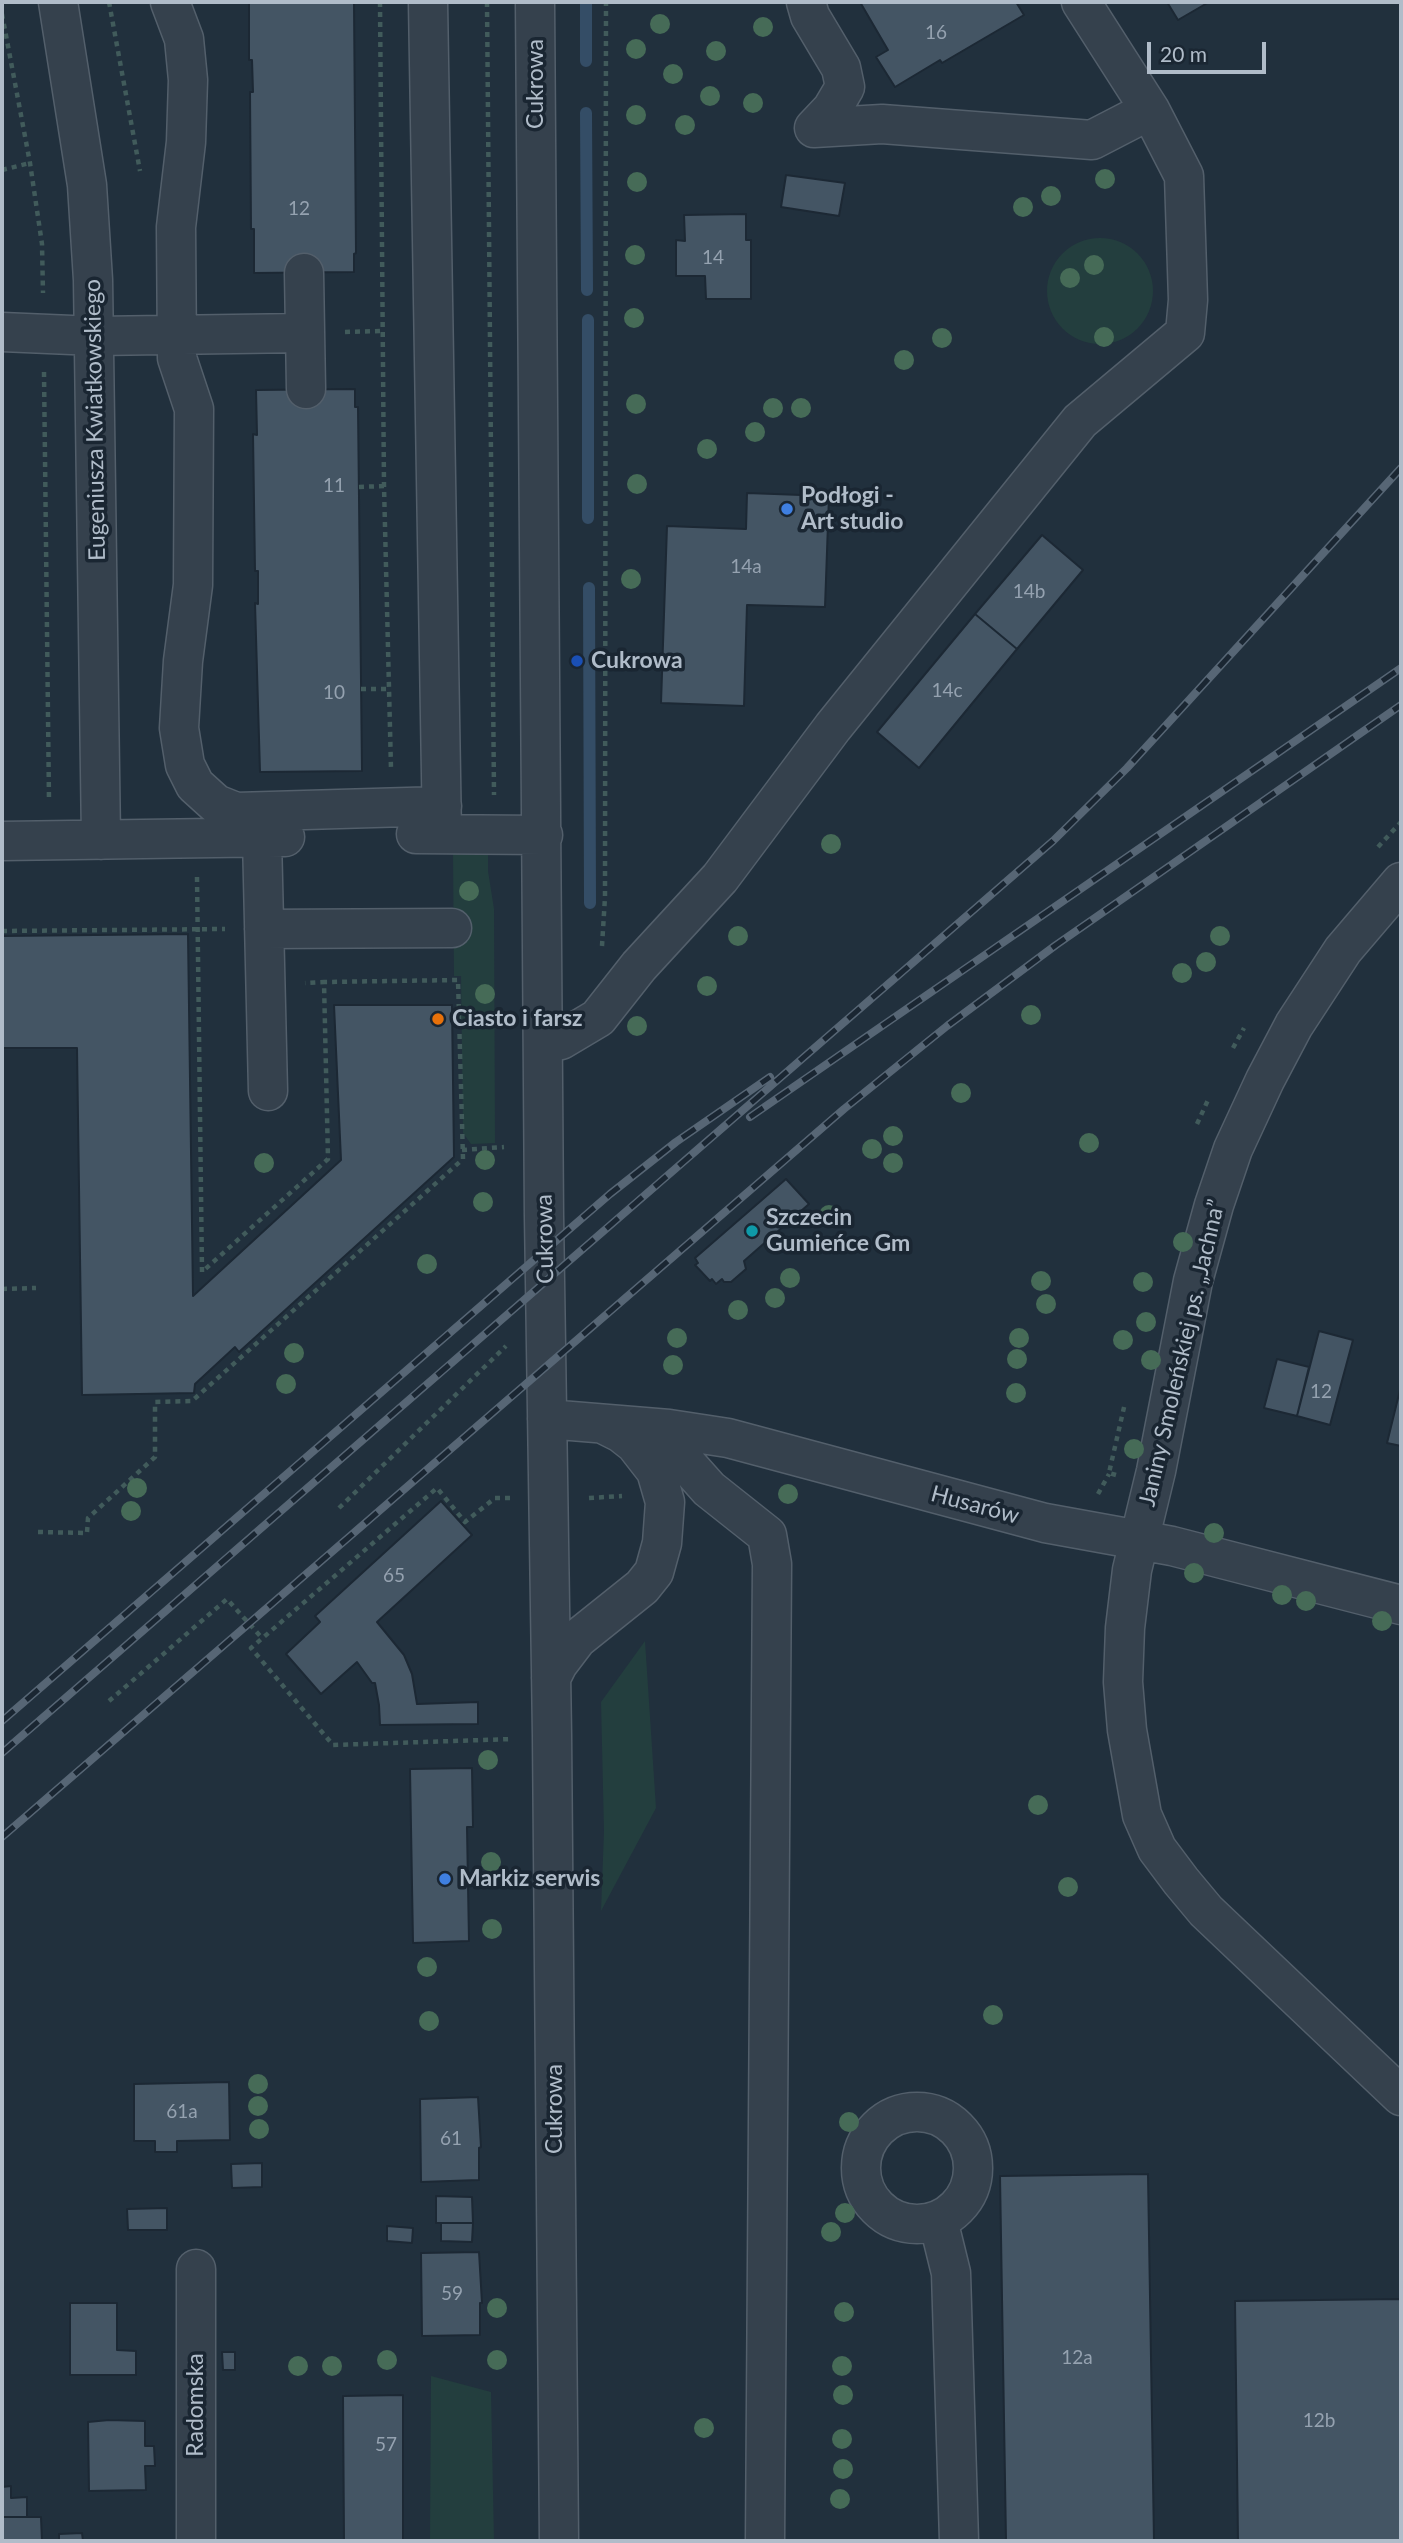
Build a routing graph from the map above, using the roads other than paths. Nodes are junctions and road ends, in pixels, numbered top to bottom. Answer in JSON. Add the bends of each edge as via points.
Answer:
{"nodes":[{"id":1,"x":58,"y":2,"type":"edge"},
{"id":2,"x":170,"y":2,"type":"edge"},
{"id":3,"x":428,"y":2,"type":"edge"},
{"id":4,"x":535,"y":2,"type":"edge"},
{"id":5,"x":806,"y":2,"type":"edge"},
{"id":6,"x":1081,"y":2,"type":"edge"},
{"id":7,"x":1150,"y":110,"type":"junction"},
{"id":8,"x":304,"y":273,"type":"dead end"},
{"id":9,"x":2,"y":332,"type":"edge"},
{"id":10,"x":303,"y":333,"type":"junction"},
{"id":11,"x":178,"y":334,"type":"junction"},
{"id":12,"x":95,"y":336,"type":"junction"},
{"id":13,"x":306,"y":389,"type":"dead end"},
{"id":14,"x":442,"y":820,"type":"junction"},
{"id":15,"x":543,"y":835,"type":"junction"},
{"id":16,"x":262,"y":838,"type":"junction"},
{"id":17,"x":2,"y":841,"type":"edge"},
{"id":18,"x":101,"y":841,"type":"junction"},
{"id":19,"x":1401,"y":882,"type":"edge"},
{"id":20,"x":452,"y":928,"type":"dead end"},
{"id":21,"x":264,"y":929,"type":"junction"},
{"id":22,"x":543,"y":1044,"type":"junction"},
{"id":23,"x":268,"y":1091,"type":"dead end"},
{"id":24,"x":547,"y":1419,"type":"junction"},
{"id":25,"x":601,"y":1423,"type":"junction"},
{"id":26,"x":669,"y":1429,"type":"junction"},
{"id":27,"x":1140,"y":1540,"type":"junction"},
{"id":28,"x":1401,"y":1605,"type":"edge"},
{"id":29,"x":551,"y":1678,"type":"junction"},
{"id":30,"x":1401,"y":2096,"type":"edge"},
{"id":31,"x":938,"y":2220,"type":"dead end"},
{"id":32,"x":196,"y":2269,"type":"dead end"},
{"id":33,"x":196,"y":2541,"type":"edge"},
{"id":34,"x":559,"y":2541,"type":"edge"},
{"id":35,"x":765,"y":2541,"type":"edge"},
{"id":36,"x":959,"y":2541,"type":"edge"}],
"edges":[{"from":1,"to":12,"type":"street","name":"Eugeniusza Kwiatkowskiego","via":[[87,186]]},
{"from":2,"to":11,"type":"street","via":[[184,39],[188,80],[176,227]]},
{"from":3,"to":14,"type":"street"},
{"from":4,"to":15,"type":"street","name":"Cukrowa"},
{"from":5,"to":7,"type":"street","via":[[841,68],[845,88],[814,128],[882,124],[1092,140]]},
{"from":6,"to":7,"type":"street"},
{"from":7,"to":22,"type":"street","via":[[1184,176],[1185,333],[1080,421],[832,727],[720,878],[598,1018],[561,1040]]},
{"from":8,"to":10,"type":"street"},
{"from":9,"to":12,"type":"street"},
{"from":10,"to":11,"type":"street"},
{"from":10,"to":13,"type":"street"},
{"from":11,"to":12,"type":"street"},
{"from":11,"to":14,"type":"street","via":[[177,358],[194,409],[193,585],[179,728],[195,785],[216,804],[236,812]]},
{"from":12,"to":18,"type":"street","name":"Eugeniusza Kwiatkowskiego"},
{"from":14,"to":15,"type":"street"},
{"from":14,"to":16,"type":"street"},
{"from":15,"to":22,"type":"street","name":"Cukrowa"},
{"from":16,"to":18,"type":"street"},
{"from":16,"to":21,"type":"street"},
{"from":17,"to":18,"type":"street"},
{"from":19,"to":27,"type":"street","name":"Janiny Smoleńskiej ps. „Jachna”","via":[[1343,950],[1294,1025],[1233,1149],[1194,1281]]},
{"from":20,"to":21,"type":"street"},
{"from":21,"to":23,"type":"street"},
{"from":22,"to":24,"type":"street","name":"Cukrowa"},
{"from":24,"to":25,"type":"street","name":"Husarów"},
{"from":24,"to":29,"type":"street","name":"Cukrowa"},
{"from":25,"to":26,"type":"street","name":"Husarów"},
{"from":25,"to":29,"type":"street","via":[[635,1444],[656,1471],[665,1502],[662,1543],[653,1572],[642,1587],[577,1639]]},
{"from":26,"to":27,"type":"street","name":"Husarów","via":[[728,1438],[1045,1523]]},
{"from":26,"to":35,"type":"street","via":[[684,1461],[709,1489],[767,1535],[772,1564]]},
{"from":27,"to":28,"type":"street","name":"Husarów"},
{"from":27,"to":30,"type":"street","name":"Janiny Smoleńskiej ps. „Jachna”","via":[[1125,1628],[1123,1682],[1142,1815],[1157,1849],[1206,1911]]},
{"from":29,"to":34,"type":"street","name":"Cukrowa"},
{"from":31,"to":36,"type":"street","via":[[951,2273]]},
{"from":32,"to":33,"type":"street","name":"Radomska"}]}
